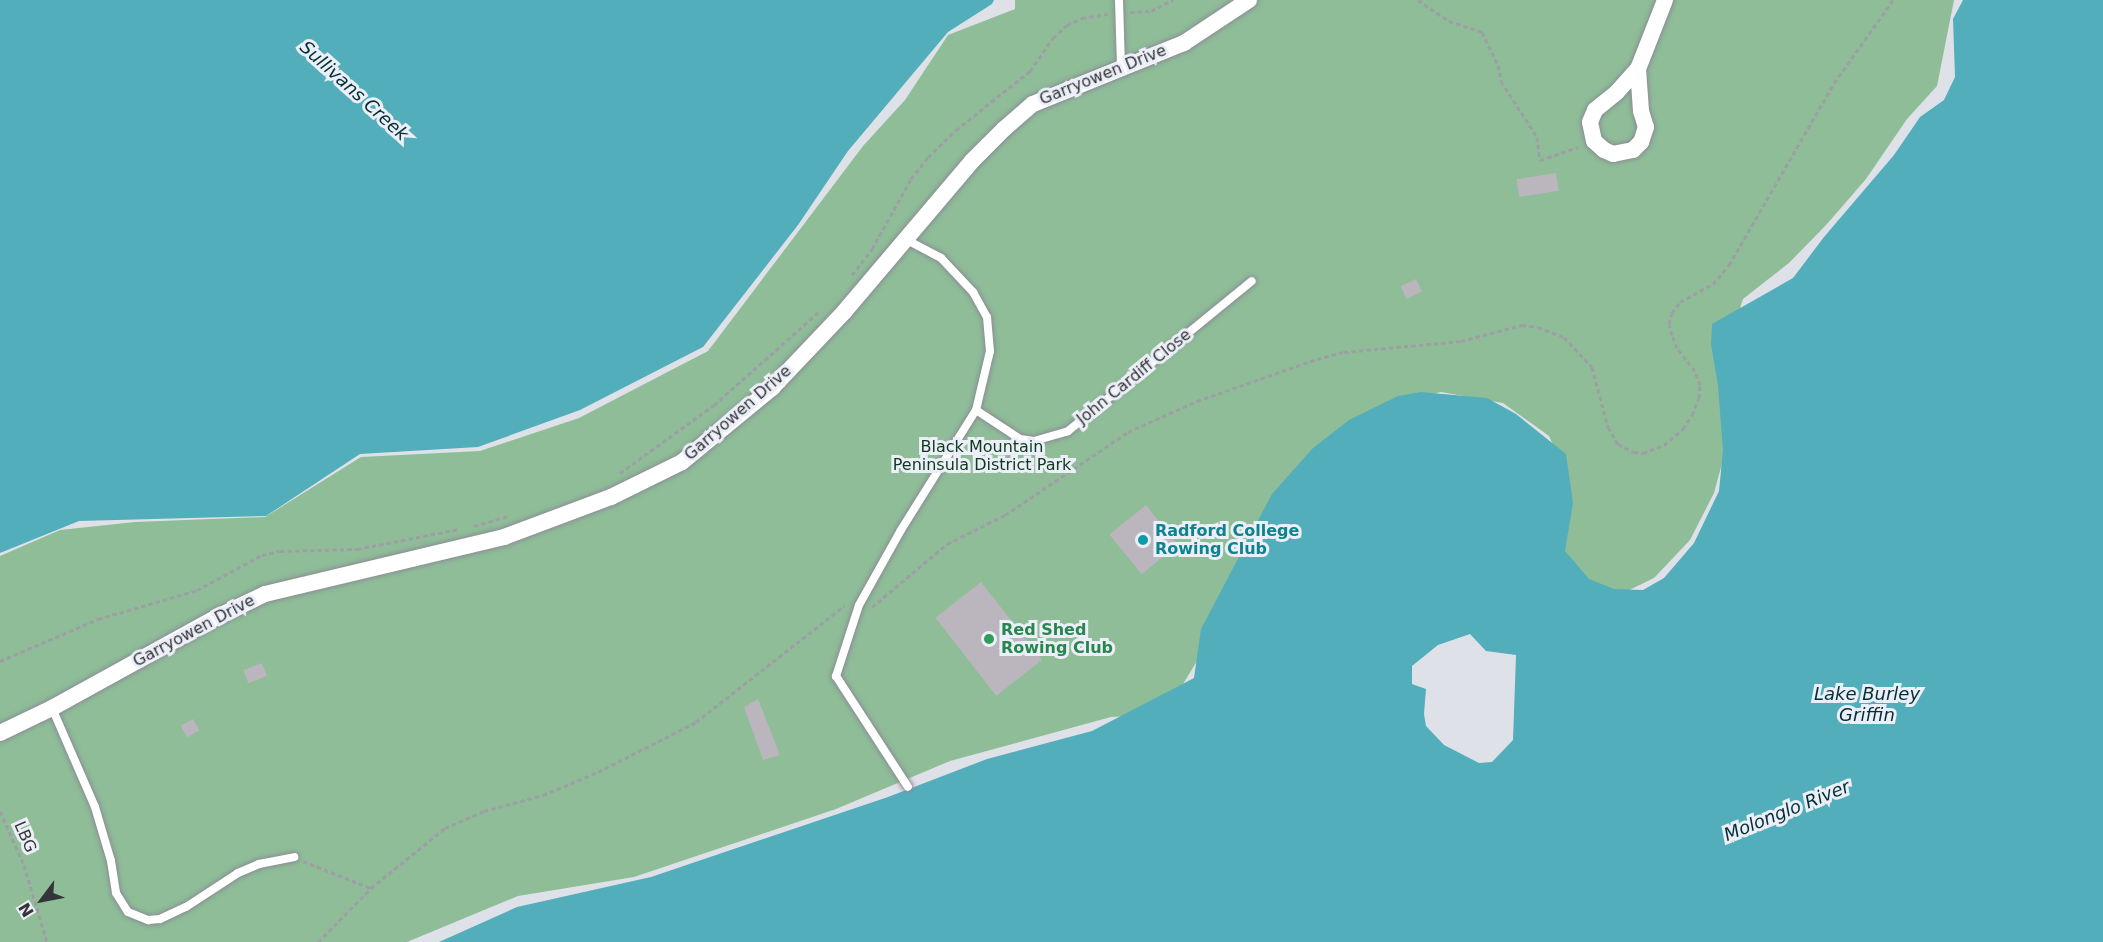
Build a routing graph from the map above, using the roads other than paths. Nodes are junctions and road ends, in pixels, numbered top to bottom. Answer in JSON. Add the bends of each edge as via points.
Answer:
{"nodes":[{"id":1,"x":1119,"y":0,"type":"edge"},
{"id":2,"x":1249,"y":0,"type":"edge"},
{"id":3,"x":1665,"y":0,"type":"edge"},
{"id":4,"x":1121,"y":67,"type":"junction"},
{"id":5,"x":1638,"y":69,"type":"junction"},
{"id":6,"x":904,"y":238,"type":"junction"},
{"id":7,"x":1252,"y":281,"type":"dead end"},
{"id":8,"x":976,"y":410,"type":"junction"},
{"id":9,"x":52,"y":708,"type":"junction"},
{"id":10,"x":0,"y":733,"type":"edge"},
{"id":11,"x":908,"y":787,"type":"dead end"},
{"id":12,"x":294,"y":857,"type":"road end"}],
"edges":[{"from":1,"to":4,"type":"lane"},
{"from":2,"to":4,"type":"street","name":"Garryowen Drive","via":[[1184,43]]},
{"from":3,"to":5,"type":"street"},
{"from":4,"to":6,"type":"street","name":"Garryowen Drive","via":[[1033,104],[972,161]]},
{"from":5,"to":5,"type":"street","via":[[1646,127],[1641,142],[1633,150],[1613,154],[1594,141],[1590,122],[1595,110]]},
{"from":6,"to":8,"type":"lane","via":[[941,258],[974,291],[987,317],[990,351]]},
{"from":6,"to":9,"type":"street","name":"Garryowen Drive","via":[[844,312],[772,388],[682,462],[611,497],[504,537],[265,594]]},
{"from":7,"to":8,"type":"lane","name":"John Cardiff Close","via":[[1068,431],[1034,441],[1020,439]]},
{"from":8,"to":11,"type":"lane","via":[[901,530],[860,605],[836,676]]},
{"from":9,"to":10,"type":"street","name":"Garryowen Drive"},
{"from":9,"to":12,"type":"lane","via":[[95,807],[116,893],[128,912],[148,921],[160,919],[238,873]]}]}
